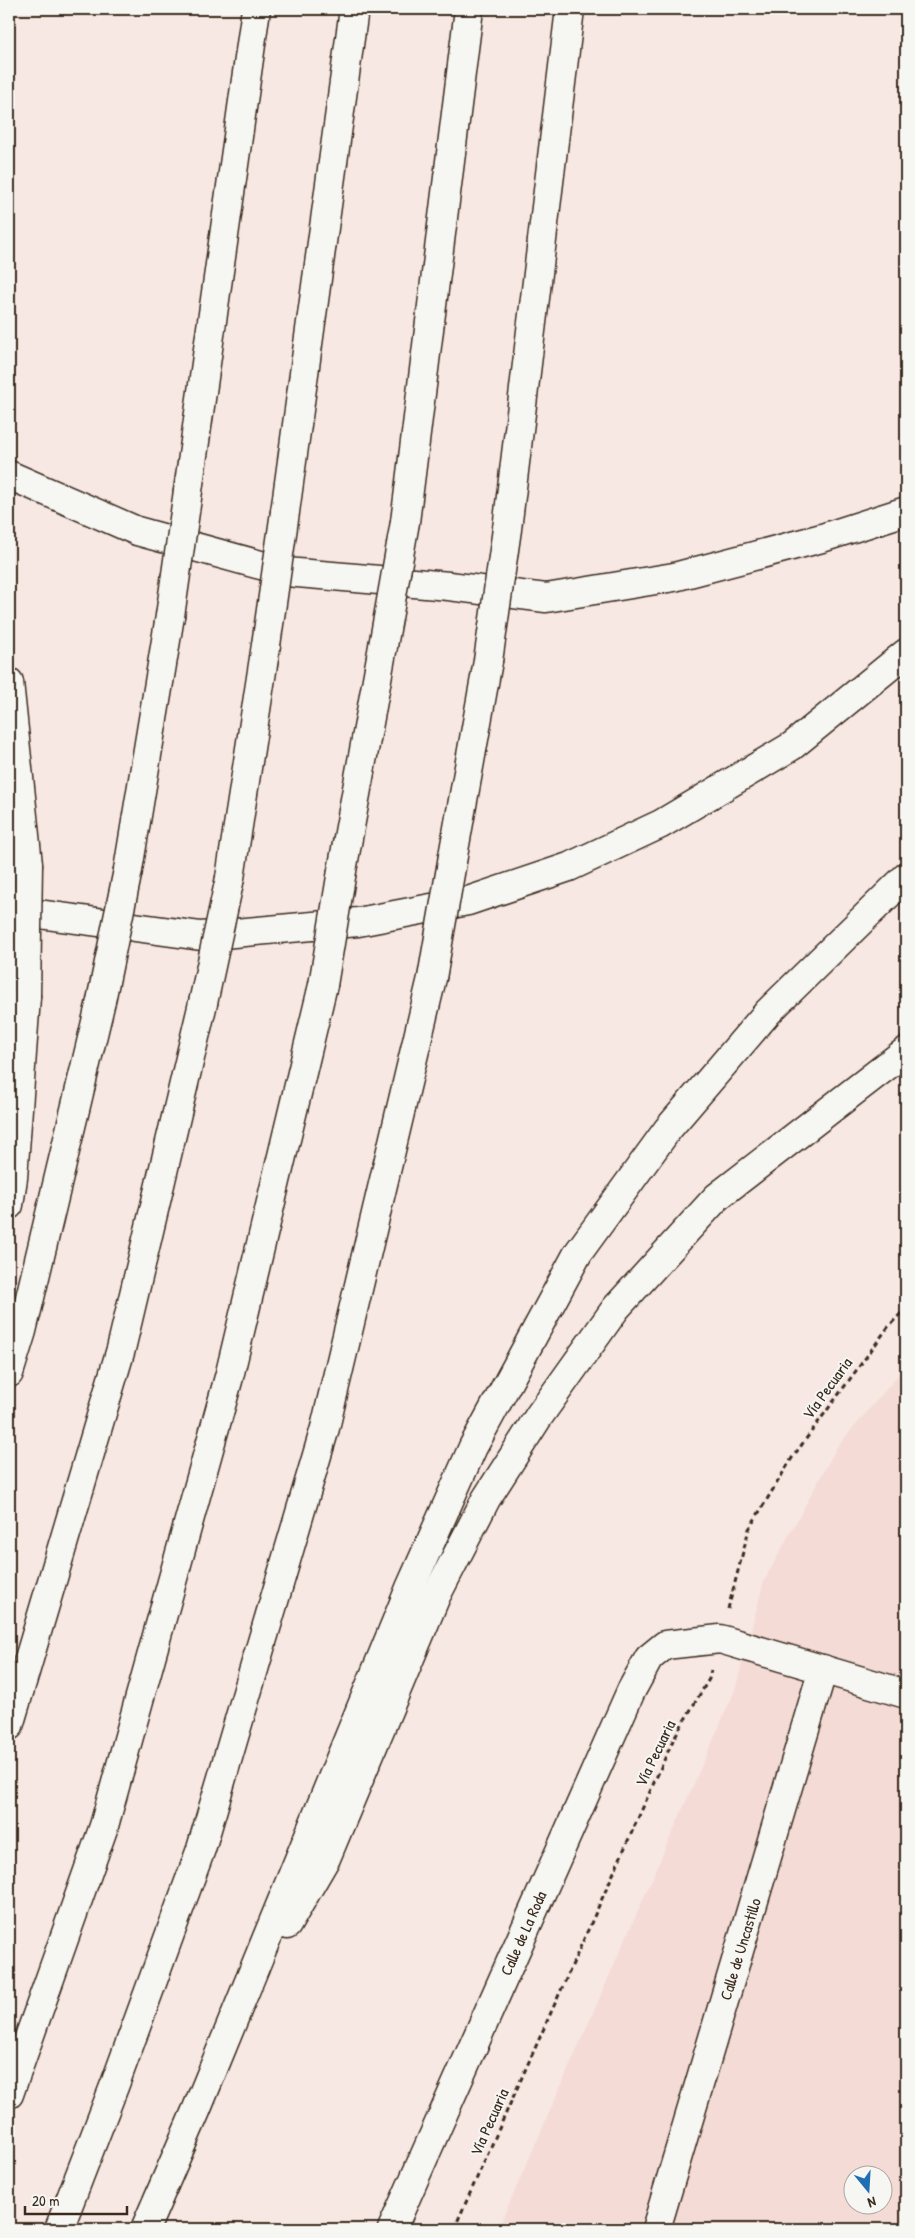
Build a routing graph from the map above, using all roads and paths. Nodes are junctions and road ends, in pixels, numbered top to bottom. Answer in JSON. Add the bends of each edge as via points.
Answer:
{"nodes":[{"id":1,"x":256,"y":9,"type":"edge"},
{"id":2,"x":469,"y":9,"type":"edge"},
{"id":3,"x":570,"y":9,"type":"edge"},
{"id":4,"x":353,"y":22,"type":"edge"},
{"id":5,"x":9,"y":475,"type":"edge"},
{"id":6,"x":906,"y":512,"type":"edge"},
{"id":7,"x":906,"y":653,"type":"edge"},
{"id":8,"x":9,"y":682,"type":"edge"},
{"id":9,"x":906,"y":877,"type":"edge"},
{"id":10,"x":9,"y":910,"type":"edge"},
{"id":11,"x":906,"y":1051,"type":"edge"},
{"id":12,"x":9,"y":1205,"type":"edge"},
{"id":13,"x":906,"y":1308,"type":"edge"},
{"id":14,"x":9,"y":1373,"type":"edge"},
{"id":15,"x":720,"y":1639,"type":"junction"},
{"id":16,"x":823,"y":1669,"type":"junction"},
{"id":17,"x":906,"y":1694,"type":"edge"},
{"id":18,"x":9,"y":1726,"type":"edge"},
{"id":19,"x":230,"y":2027,"type":"junction"},
{"id":20,"x":9,"y":2094,"type":"edge"},
{"id":21,"x":59,"y":2229,"type":"edge"},
{"id":22,"x":144,"y":2229,"type":"edge"},
{"id":23,"x":392,"y":2229,"type":"edge"},
{"id":24,"x":454,"y":2229,"type":"edge"},
{"id":25,"x":656,"y":2229,"type":"edge"}],
"edges":[{"from":1,"to":14,"type":"main road","bridge":true,"via":[[170,616],[128,870],[101,1002],[22,1331]]},
{"from":2,"to":20,"type":"main road","bridge":true,"via":[[405,522],[323,985],[228,1378],[104,1826]]},
{"from":3,"to":21,"type":"main road","bridge":true,"via":[[507,529],[488,661],[432,978],[325,1428],[201,1849]]},
{"from":4,"to":18,"type":"main road","bridge":true,"via":[[230,878],[121,1349]]},
{"from":5,"to":6,"type":"main road","via":[[137,531],[286,572],[546,598],[674,577]]},
{"from":7,"to":10,"type":"main road","via":[[792,746],[661,824],[569,867],[468,901],[358,922],[201,936]]},
{"from":8,"to":12,"type":"main road","bridge":true,"via":[[28,864],[26,997]]},
{"from":9,"to":19,"type":"main road","via":[[768,1012],[668,1129],[578,1252],[473,1447],[410,1588]]},
{"from":11,"to":19,"type":"main road","via":[[717,1197],[616,1308],[539,1416],[486,1499],[445,1579],[326,1858]]},
{"from":13,"to":15,"type":"path","name":"Vía Pecuaria","via":[[889,1326],[792,1458],[749,1529]]},
{"from":15,"to":16,"type":"main road"},
{"from":15,"to":23,"type":"main road","name":"Calle de La Roda","via":[[666,1645],[649,1658],[631,1690]]},
{"from":15,"to":24,"type":"path","name":"Vía Pecuaria","via":[[709,1679],[674,1738]]},
{"from":16,"to":17,"type":"main road"},
{"from":16,"to":25,"type":"main road","name":"Calle de Uncastillo"},
{"from":19,"to":22,"type":"main road"}]}
